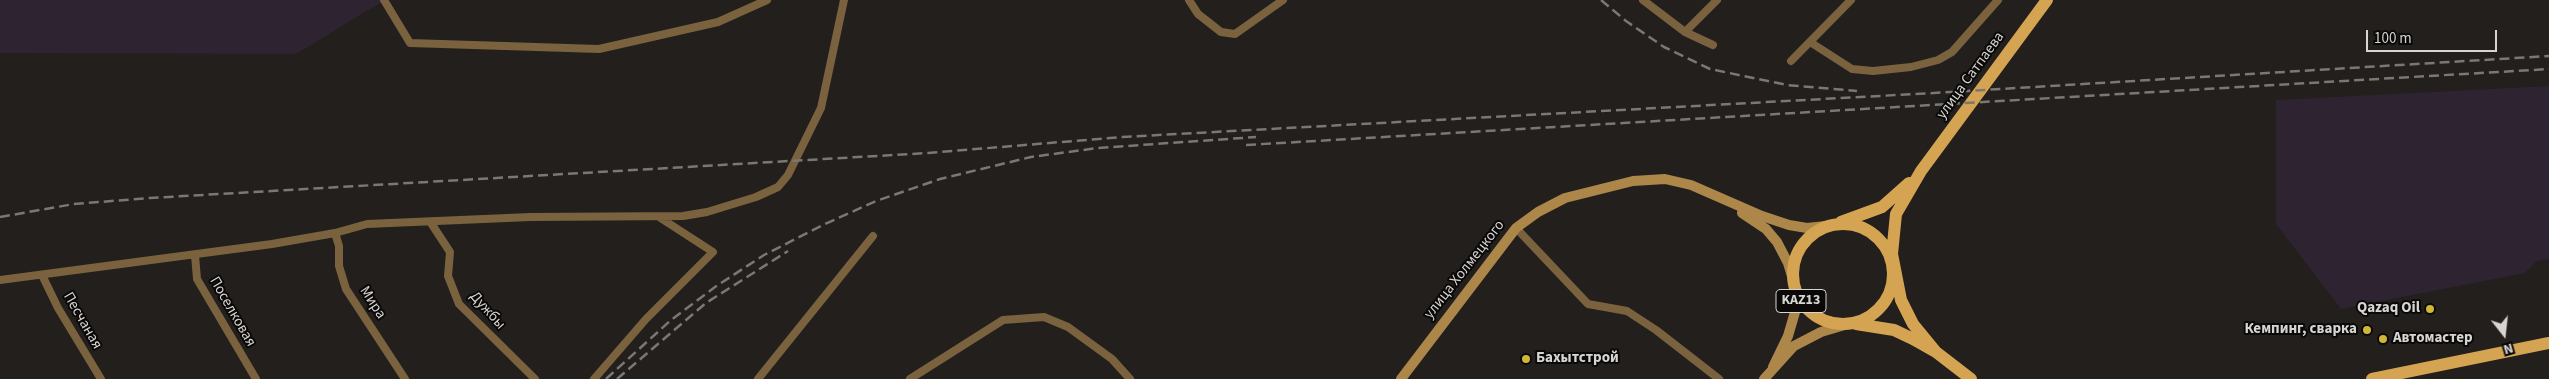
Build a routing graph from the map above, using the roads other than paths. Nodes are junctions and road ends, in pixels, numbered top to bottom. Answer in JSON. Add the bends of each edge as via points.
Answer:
{"nodes":[{"id":1,"x":384,"y":0,"type":"edge"},
{"id":2,"x":767,"y":0,"type":"edge"},
{"id":3,"x":844,"y":0,"type":"edge"},
{"id":4,"x":1190,"y":0,"type":"edge"},
{"id":5,"x":1283,"y":0,"type":"edge"},
{"id":6,"x":1643,"y":0,"type":"edge"},
{"id":7,"x":1717,"y":0,"type":"edge"},
{"id":8,"x":1851,"y":0,"type":"edge"},
{"id":9,"x":1998,"y":0,"type":"edge"},
{"id":10,"x":2047,"y":0,"type":"edge"},
{"id":11,"x":1685,"y":32,"type":"junction"},
{"id":12,"x":1810,"y":42,"type":"junction"},
{"id":13,"x":1713,"y":45,"type":"dead end"},
{"id":14,"x":1791,"y":61,"type":"dead end"},
{"id":15,"x":1921,"y":171,"type":"junction"},
{"id":16,"x":1713,"y":194,"type":"junction"},
{"id":17,"x":659,"y":217,"type":"junction"},
{"id":18,"x":431,"y":223,"type":"junction"},
{"id":19,"x":1835,"y":224,"type":"junction"},
{"id":20,"x":1516,"y":228,"type":"junction"},
{"id":21,"x":335,"y":234,"type":"junction"},
{"id":22,"x":873,"y":236,"type":"dead end"},
{"id":23,"x":195,"y":255,"type":"junction"},
{"id":24,"x":1894,"y":270,"type":"junction"},
{"id":25,"x":42,"y":275,"type":"junction"},
{"id":26,"x":0,"y":280,"type":"edge"},
{"id":27,"x":1794,"y":286,"type":"junction"},
{"id":28,"x":1848,"y":324,"type":"junction"},
{"id":29,"x":2549,"y":343,"type":"edge"},
{"id":30,"x":1936,"y":352,"type":"junction"},
{"id":31,"x":1773,"y":367,"type":"junction"},
{"id":32,"x":101,"y":379,"type":"edge"},
{"id":33,"x":256,"y":379,"type":"edge"},
{"id":34,"x":405,"y":379,"type":"edge"},
{"id":35,"x":535,"y":379,"type":"edge"},
{"id":36,"x":594,"y":379,"type":"edge"},
{"id":37,"x":758,"y":379,"type":"edge"},
{"id":38,"x":910,"y":379,"type":"edge"},
{"id":39,"x":1130,"y":379,"type":"edge"},
{"id":40,"x":1401,"y":379,"type":"edge"},
{"id":41,"x":1719,"y":379,"type":"edge"},
{"id":42,"x":1764,"y":379,"type":"edge"},
{"id":43,"x":1971,"y":379,"type":"edge"},
{"id":44,"x":2372,"y":379,"type":"edge"}],
"edges":[{"from":1,"to":2,"type":"street","via":[[410,43],[599,49],[718,22]]},
{"from":3,"to":17,"type":"street","via":[[821,108],[788,175],[778,187],[715,210]]},
{"from":4,"to":5,"type":"street","via":[[1198,14],[1221,32],[1235,34]]},
{"from":6,"to":11,"type":"street"},
{"from":7,"to":11,"type":"street"},
{"from":8,"to":12,"type":"street"},
{"from":9,"to":12,"type":"street","via":[[1952,52],[1938,60],[1873,71],[1852,69]]},
{"from":10,"to":15,"type":"main road","name":"улица Сатпаева","number":"KAZ13"},
{"from":11,"to":13,"type":"street"},
{"from":12,"to":14,"type":"street"},
{"from":15,"to":19,"type":"main road","number":"KAZ13","via":[[1882,207]]},
{"from":15,"to":24,"type":"main road","number":"KAZ13","via":[[1896,214],[1892,239]]},
{"from":16,"to":19,"type":"street","via":[[1789,225],[1807,228]]},
{"from":16,"to":20,"type":"street","name":"улица Холмецкого","via":[[1665,179],[1633,181],[1565,198]]},
{"from":16,"to":27,"type":"street","via":[[1766,229],[1788,263]]},
{"from":17,"to":18,"type":"street","via":[[530,217]]},
{"from":17,"to":36,"type":"street","via":[[713,252],[646,319]]},
{"from":18,"to":21,"type":"street","via":[[367,224]]},
{"from":18,"to":35,"type":"street","name":"Дужбы","via":[[450,252],[448,276],[459,304]]},
{"from":19,"to":24,"type":"main road","number":"KAZ13","via":[[1860,226],[1874,234],[1886,246]]},
{"from":19,"to":27,"type":"main road","number":"KAZ13","via":[[1821,229],[1802,246],[1794,264]]},
{"from":20,"to":40,"type":"street","name":"улица Холмецкого"},
{"from":20,"to":41,"type":"street","via":[[1588,304],[1627,312],[1656,330]]},
{"from":21,"to":23,"type":"street"},
{"from":21,"to":34,"type":"street","name":"Мира","via":[[346,289]]},
{"from":22,"to":37,"type":"street"},
{"from":23,"to":25,"type":"street"},
{"from":23,"to":33,"type":"street","name":"Поселковая","via":[[197,280]]},
{"from":24,"to":28,"type":"main road","number":"KAZ13","via":[[1891,291],[1878,310],[1869,317]]},
{"from":24,"to":30,"type":"main road","number":"KAZ13","via":[[1901,300],[1913,324]]},
{"from":25,"to":26,"type":"street"},
{"from":25,"to":32,"type":"street","name":"Песчаная"},
{"from":27,"to":28,"type":"main road","number":"KAZ13","via":[[1803,304],[1818,317]]},
{"from":27,"to":31,"type":"street","via":[[1795,312]]},
{"from":28,"to":30,"type":"main road","number":"KAZ13","via":[[1894,330]]},
{"from":28,"to":31,"type":"street","via":[[1794,346]]},
{"from":29,"to":44,"type":"main road"},
{"from":30,"to":43,"type":"main road","number":"KAZ13"},
{"from":31,"to":42,"type":"street"},
{"from":38,"to":39,"type":"street","via":[[1003,320],[1044,317],[1068,327],[1112,359]]}]}
